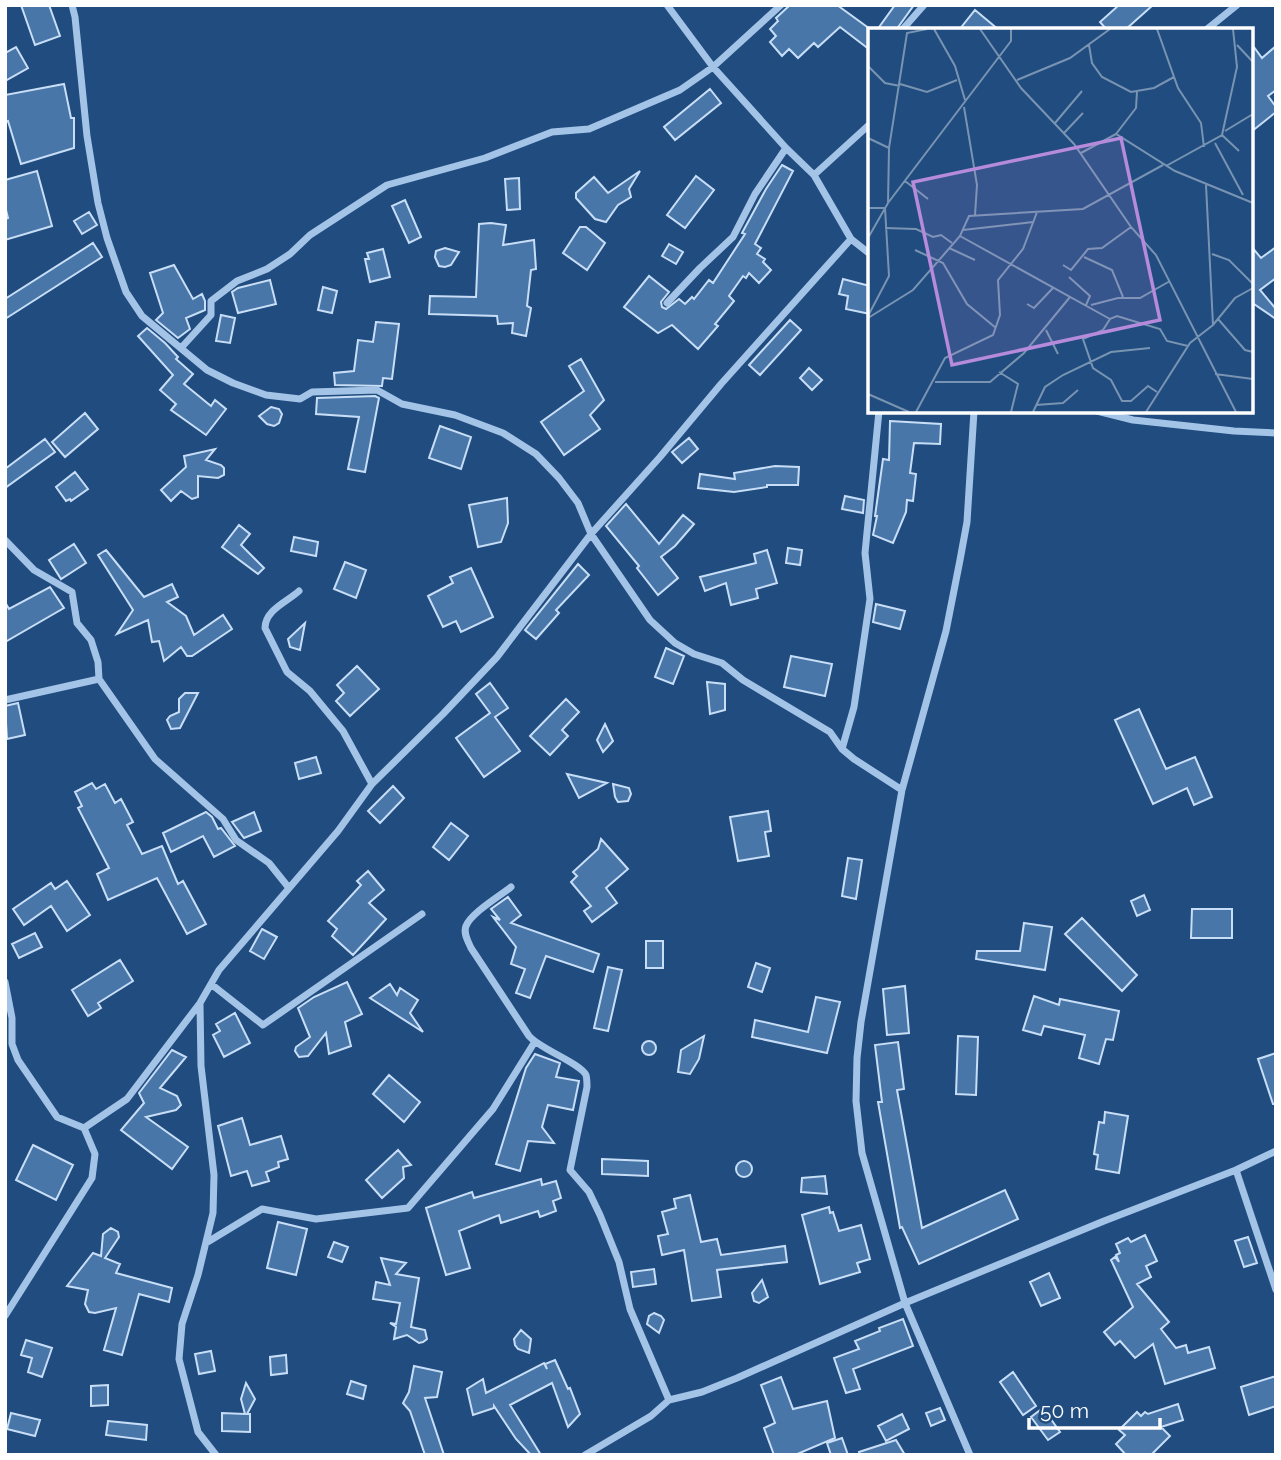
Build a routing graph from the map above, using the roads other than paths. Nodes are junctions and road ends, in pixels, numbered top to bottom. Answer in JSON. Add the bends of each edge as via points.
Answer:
{"nodes":[{"id":1,"x":72,"y":5,"type":"edge"},
{"id":2,"x":667,"y":5,"type":"edge"},
{"id":3,"x":781,"y":5,"type":"edge"},
{"id":4,"x":924,"y":5,"type":"edge"},
{"id":5,"x":1237,"y":5,"type":"edge"},
{"id":6,"x":904,"y":28,"type":"edge"},
{"id":7,"x":1208,"y":28,"type":"edge"},
{"id":8,"x":713,"y":67,"type":"junction"},
{"id":9,"x":868,"y":126,"type":"edge"},
{"id":10,"x":786,"y":148,"type":"junction"},
{"id":11,"x":814,"y":175,"type":"junction"},
{"id":12,"x":851,"y":239,"type":"junction"},
{"id":13,"x":868,"y":252,"type":"edge"},
{"id":14,"x":667,"y":303,"type":"dead end"},
{"id":15,"x":181,"y":348,"type":"junction"},
{"id":16,"x":879,"y":413,"type":"edge"},
{"id":17,"x":974,"y":413,"type":"edge"},
{"id":18,"x":1105,"y":413,"type":"edge"},
{"id":19,"x":1276,"y":433,"type":"edge"},
{"id":20,"x":591,"y":534,"type":"junction"},
{"id":21,"x":5,"y":540,"type":"edge"},
{"id":22,"x":299,"y":591,"type":"dead end"},
{"id":23,"x":99,"y":679,"type":"junction"},
{"id":24,"x":5,"y":700,"type":"edge"},
{"id":25,"x":842,"y":749,"type":"junction"},
{"id":26,"x":372,"y":784,"type":"junction"},
{"id":27,"x":902,"y":790,"type":"junction"},
{"id":28,"x":510,"y":887,"type":"dead end"},
{"id":29,"x":289,"y":888,"type":"junction"},
{"id":30,"x":422,"y":914,"type":"dead end"},
{"id":31,"x":5,"y":982,"type":"edge"},
{"id":32,"x":211,"y":984,"type":"junction"},
{"id":33,"x":200,"y":1003,"type":"junction"},
{"id":34,"x":534,"y":1042,"type":"junction"},
{"id":35,"x":84,"y":1128,"type":"junction"},
{"id":36,"x":1276,"y":1151,"type":"edge"},
{"id":37,"x":1236,"y":1170,"type":"junction"},
{"id":38,"x":206,"y":1243,"type":"junction"},
{"id":39,"x":1276,"y":1290,"type":"edge"},
{"id":40,"x":905,"y":1303,"type":"junction"},
{"id":41,"x":5,"y":1316,"type":"edge"},
{"id":42,"x":668,"y":1400,"type":"junction"},
{"id":43,"x":216,"y":1455,"type":"edge"},
{"id":44,"x":585,"y":1455,"type":"edge"},
{"id":45,"x":970,"y":1455,"type":"edge"}],
"edges":[{"from":1,"to":15,"type":"street","via":[[87,136],[107,238],[126,292],[142,316]]},
{"from":2,"to":8,"type":"street"},
{"from":3,"to":8,"type":"street"},
{"from":4,"to":6,"type":"street"},
{"from":5,"to":7,"type":"street"},
{"from":8,"to":10,"type":"street"},
{"from":8,"to":15,"type":"street","via":[[680,90],[589,129],[552,132],[485,158],[387,185],[267,269],[237,281],[211,301],[211,314]]},
{"from":9,"to":11,"type":"street"},
{"from":10,"to":11,"type":"street"},
{"from":10,"to":14,"type":"street","via":[[733,237]]},
{"from":11,"to":12,"type":"street"},
{"from":12,"to":13,"type":"street"},
{"from":12,"to":20,"type":"street"},
{"from":15,"to":20,"type":"street","via":[[207,370],[266,395],[300,399],[312,392],[377,390],[402,404],[455,415],[503,433],[536,454],[559,478],[578,503]]},
{"from":16,"to":25,"type":"street","via":[[865,553],[870,599]]},
{"from":17,"to":27,"type":"street","via":[[960,560],[946,631]]},
{"from":18,"to":19,"type":"street","via":[[1133,420]]},
{"from":20,"to":25,"type":"street","via":[[650,620],[675,643],[722,663],[830,732]]},
{"from":20,"to":26,"type":"street","via":[[496,657]]},
{"from":21,"to":23,"type":"street","via":[[34,570],[72,592],[77,623],[90,640]]},
{"from":22,"to":26,"type":"street","via":[[270,613],[265,628],[287,672],[310,691],[342,731]]},
{"from":23,"to":24,"type":"street"},
{"from":23,"to":29,"type":"street","via":[[155,759],[223,819],[236,839],[269,863]]},
{"from":25,"to":27,"type":"street"},
{"from":26,"to":29,"type":"street"},
{"from":27,"to":40,"type":"street","via":[[861,1022],[856,1101],[862,1153]]},
{"from":28,"to":34,"type":"street","via":[[472,918],[465,934]]},
{"from":29,"to":32,"type":"street"},
{"from":30,"to":32,"type":"street","via":[[263,1025]]},
{"from":31,"to":35,"type":"street","via":[[18,1060],[57,1117]]},
{"from":32,"to":33,"type":"street"},
{"from":33,"to":35,"type":"street","via":[[127,1099]]},
{"from":33,"to":38,"type":"street","via":[[201,1066],[214,1175]]},
{"from":34,"to":38,"type":"street","via":[[493,1109],[408,1208],[316,1219],[262,1209]]},
{"from":34,"to":42,"type":"street","via":[[586,1075],[570,1170],[589,1192],[600,1216],[619,1262],[630,1309]]},
{"from":35,"to":41,"type":"street","via":[[95,1154],[92,1178]]},
{"from":36,"to":37,"type":"street"},
{"from":37,"to":39,"type":"street"},
{"from":37,"to":40,"type":"street"},
{"from":38,"to":43,"type":"street","via":[[181,1324],[180,1359],[198,1432]]},
{"from":40,"to":42,"type":"street","via":[[737,1378]]},
{"from":40,"to":45,"type":"street"},
{"from":42,"to":44,"type":"street","via":[[651,1416]]}]}
